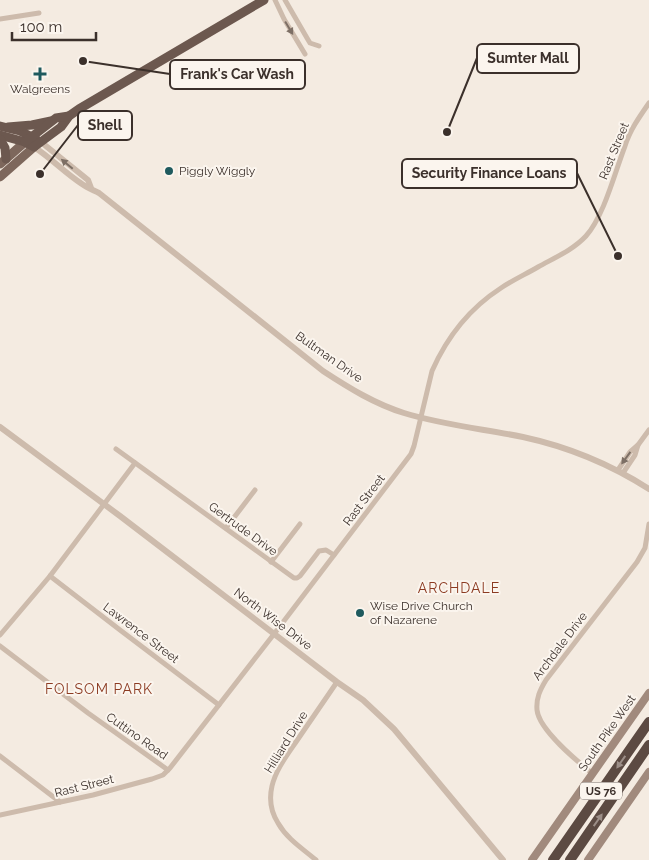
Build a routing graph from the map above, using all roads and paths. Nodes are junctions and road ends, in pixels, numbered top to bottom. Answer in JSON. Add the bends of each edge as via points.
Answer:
{"nodes":[{"id":1,"x":264,"y":0,"type":"edge"},
{"id":2,"x":275,"y":0,"type":"edge"},
{"id":3,"x":285,"y":0,"type":"edge"},
{"id":4,"x":38,"y":13,"type":"dead end"},
{"id":5,"x":0,"y":18,"type":"edge"},
{"id":6,"x":319,"y":46,"type":"dead end"},
{"id":7,"x":305,"y":54,"type":"dead end"},
{"id":8,"x":649,"y":103,"type":"edge"},
{"id":9,"x":69,"y":116,"type":"junction"},
{"id":10,"x":53,"y":120,"type":"junction"},
{"id":11,"x":4,"y":127,"type":"edge"},
{"id":12,"x":0,"y":135,"type":"edge"},
{"id":13,"x":0,"y":139,"type":"edge"},
{"id":14,"x":29,"y":139,"type":"junction"},
{"id":15,"x":37,"y":144,"type":"junction"},
{"id":16,"x":3,"y":161,"type":"edge"},
{"id":17,"x":0,"y":177,"type":"edge"},
{"id":18,"x":420,"y":418,"type":"junction"},
{"id":19,"x":0,"y":427,"type":"edge"},
{"id":20,"x":649,"y":430,"type":"edge"},
{"id":21,"x":116,"y":449,"type":"dead end"},
{"id":22,"x":135,"y":463,"type":"junction"},
{"id":23,"x":620,"y":472,"type":"junction"},
{"id":24,"x":649,"y":489,"type":"edge"},
{"id":25,"x":255,"y":490,"type":"dead end"},
{"id":26,"x":104,"y":504,"type":"junction"},
{"id":27,"x":300,"y":524,"type":"dead end"},
{"id":28,"x":649,"y":524,"type":"edge"},
{"id":29,"x":226,"y":528,"type":"junction"},
{"id":30,"x":334,"y":555,"type":"junction"},
{"id":31,"x":271,"y":562,"type":"junction"},
{"id":32,"x":50,"y":576,"type":"junction"},
{"id":33,"x":274,"y":634,"type":"junction"},
{"id":34,"x":0,"y":635,"type":"edge"},
{"id":35,"x":0,"y":646,"type":"edge"},
{"id":36,"x":338,"y":682,"type":"junction"},
{"id":37,"x":649,"y":693,"type":"edge"},
{"id":38,"x":220,"y":705,"type":"junction"},
{"id":39,"x":649,"y":722,"type":"edge"},
{"id":40,"x":649,"y":745,"type":"edge"},
{"id":41,"x":0,"y":756,"type":"edge"},
{"id":42,"x":168,"y":770,"type":"junction"},
{"id":43,"x":649,"y":772,"type":"edge"},
{"id":44,"x":592,"y":774,"type":"junction"},
{"id":45,"x":60,"y":802,"type":"junction"},
{"id":46,"x":0,"y":815,"type":"edge"},
{"id":47,"x":316,"y":860,"type":"edge"},
{"id":48,"x":503,"y":860,"type":"edge"},
{"id":49,"x":532,"y":860,"type":"edge"},
{"id":50,"x":553,"y":860,"type":"edge"},
{"id":51,"x":570,"y":860,"type":"edge"},
{"id":52,"x":588,"y":860,"type":"edge"}],
"edges":[{"from":1,"to":9,"type":"highway"},
{"from":2,"to":7,"type":"street","one_way":true},
{"from":3,"to":6,"type":"street","via":[[310,43]]},
{"from":4,"to":5,"type":"street"},
{"from":8,"to":18,"type":"street","name":"Rast Street","via":[[625,144],[592,228],[572,247],[489,296],[463,320],[436,362]]},
{"from":9,"to":10,"type":"highway"},
{"from":9,"to":15,"type":"highway","via":[[61,127]]},
{"from":10,"to":11,"type":"highway"},
{"from":10,"to":14,"type":"highway"},
{"from":11,"to":14,"type":"highway","name":"Bultman Drive"},
{"from":12,"to":14,"type":"highway","name":"Bultman Drive"},
{"from":13,"to":16,"type":"highway","via":[[5,148]]},
{"from":14,"to":15,"type":"highway","name":"Bultman Drive"},
{"from":14,"to":16,"type":"main road"},
{"from":15,"to":17,"type":"main road"},
{"from":15,"to":18,"type":"street","name":"Bultman Drive","via":[[88,180],[91,188],[323,371],[361,394]]},
{"from":18,"to":23,"type":"street","name":"Bultman Drive","via":[[540,441],[579,453]]},
{"from":18,"to":30,"type":"street","name":"Rast Street","via":[[411,454]]},
{"from":19,"to":26,"type":"street","name":"North Wise Drive"},
{"from":20,"to":23,"type":"street","via":[[630,452]]},
{"from":21,"to":22,"type":"street","name":"Gertrude Drive"},
{"from":22,"to":26,"type":"street"},
{"from":22,"to":29,"type":"street","name":"Gertrude Drive"},
{"from":23,"to":24,"type":"street","name":"Bultman Drive"},
{"from":25,"to":29,"type":"street"},
{"from":26,"to":32,"type":"street"},
{"from":26,"to":33,"type":"street","name":"North Wise Drive"},
{"from":27,"to":31,"type":"street"},
{"from":28,"to":44,"type":"street","name":"Archdale Drive","via":[[645,548],[637,562],[537,696],[537,712],[543,724],[572,758]]},
{"from":29,"to":31,"type":"street","name":"Gertrude Drive"},
{"from":30,"to":31,"type":"street","name":"Gertrude Drive","via":[[326,550],[319,551],[297,578]]},
{"from":30,"to":33,"type":"street","name":"Rast Street"},
{"from":32,"to":34,"type":"street"},
{"from":32,"to":38,"type":"street","name":"Lawrence Street"},
{"from":33,"to":36,"type":"street","name":"North Wise Drive"},
{"from":33,"to":38,"type":"street","name":"Rast Street"},
{"from":35,"to":42,"type":"street","name":"Cuttino Road"},
{"from":36,"to":47,"type":"street","name":"Hilliard Drive","via":[[281,764],[270,794],[278,824]]},
{"from":36,"to":48,"type":"street","name":"North Wise Drive","via":[[394,729]]},
{"from":37,"to":44,"type":"main road","name":"South Pike West"},
{"from":38,"to":42,"type":"street","name":"Rast Street"},
{"from":39,"to":50,"type":"highway","number":"US 76","one_way":true},
{"from":51,"to":40,"type":"highway","number":"US 76","one_way":true},
{"from":41,"to":45,"type":"street"},
{"from":42,"to":45,"type":"street","name":"Rast Street","via":[[152,779]]},
{"from":43,"to":52,"type":"main road"},
{"from":44,"to":49,"type":"main road","name":"South Pike West"},
{"from":45,"to":46,"type":"street","name":"Rast Street"}]}
